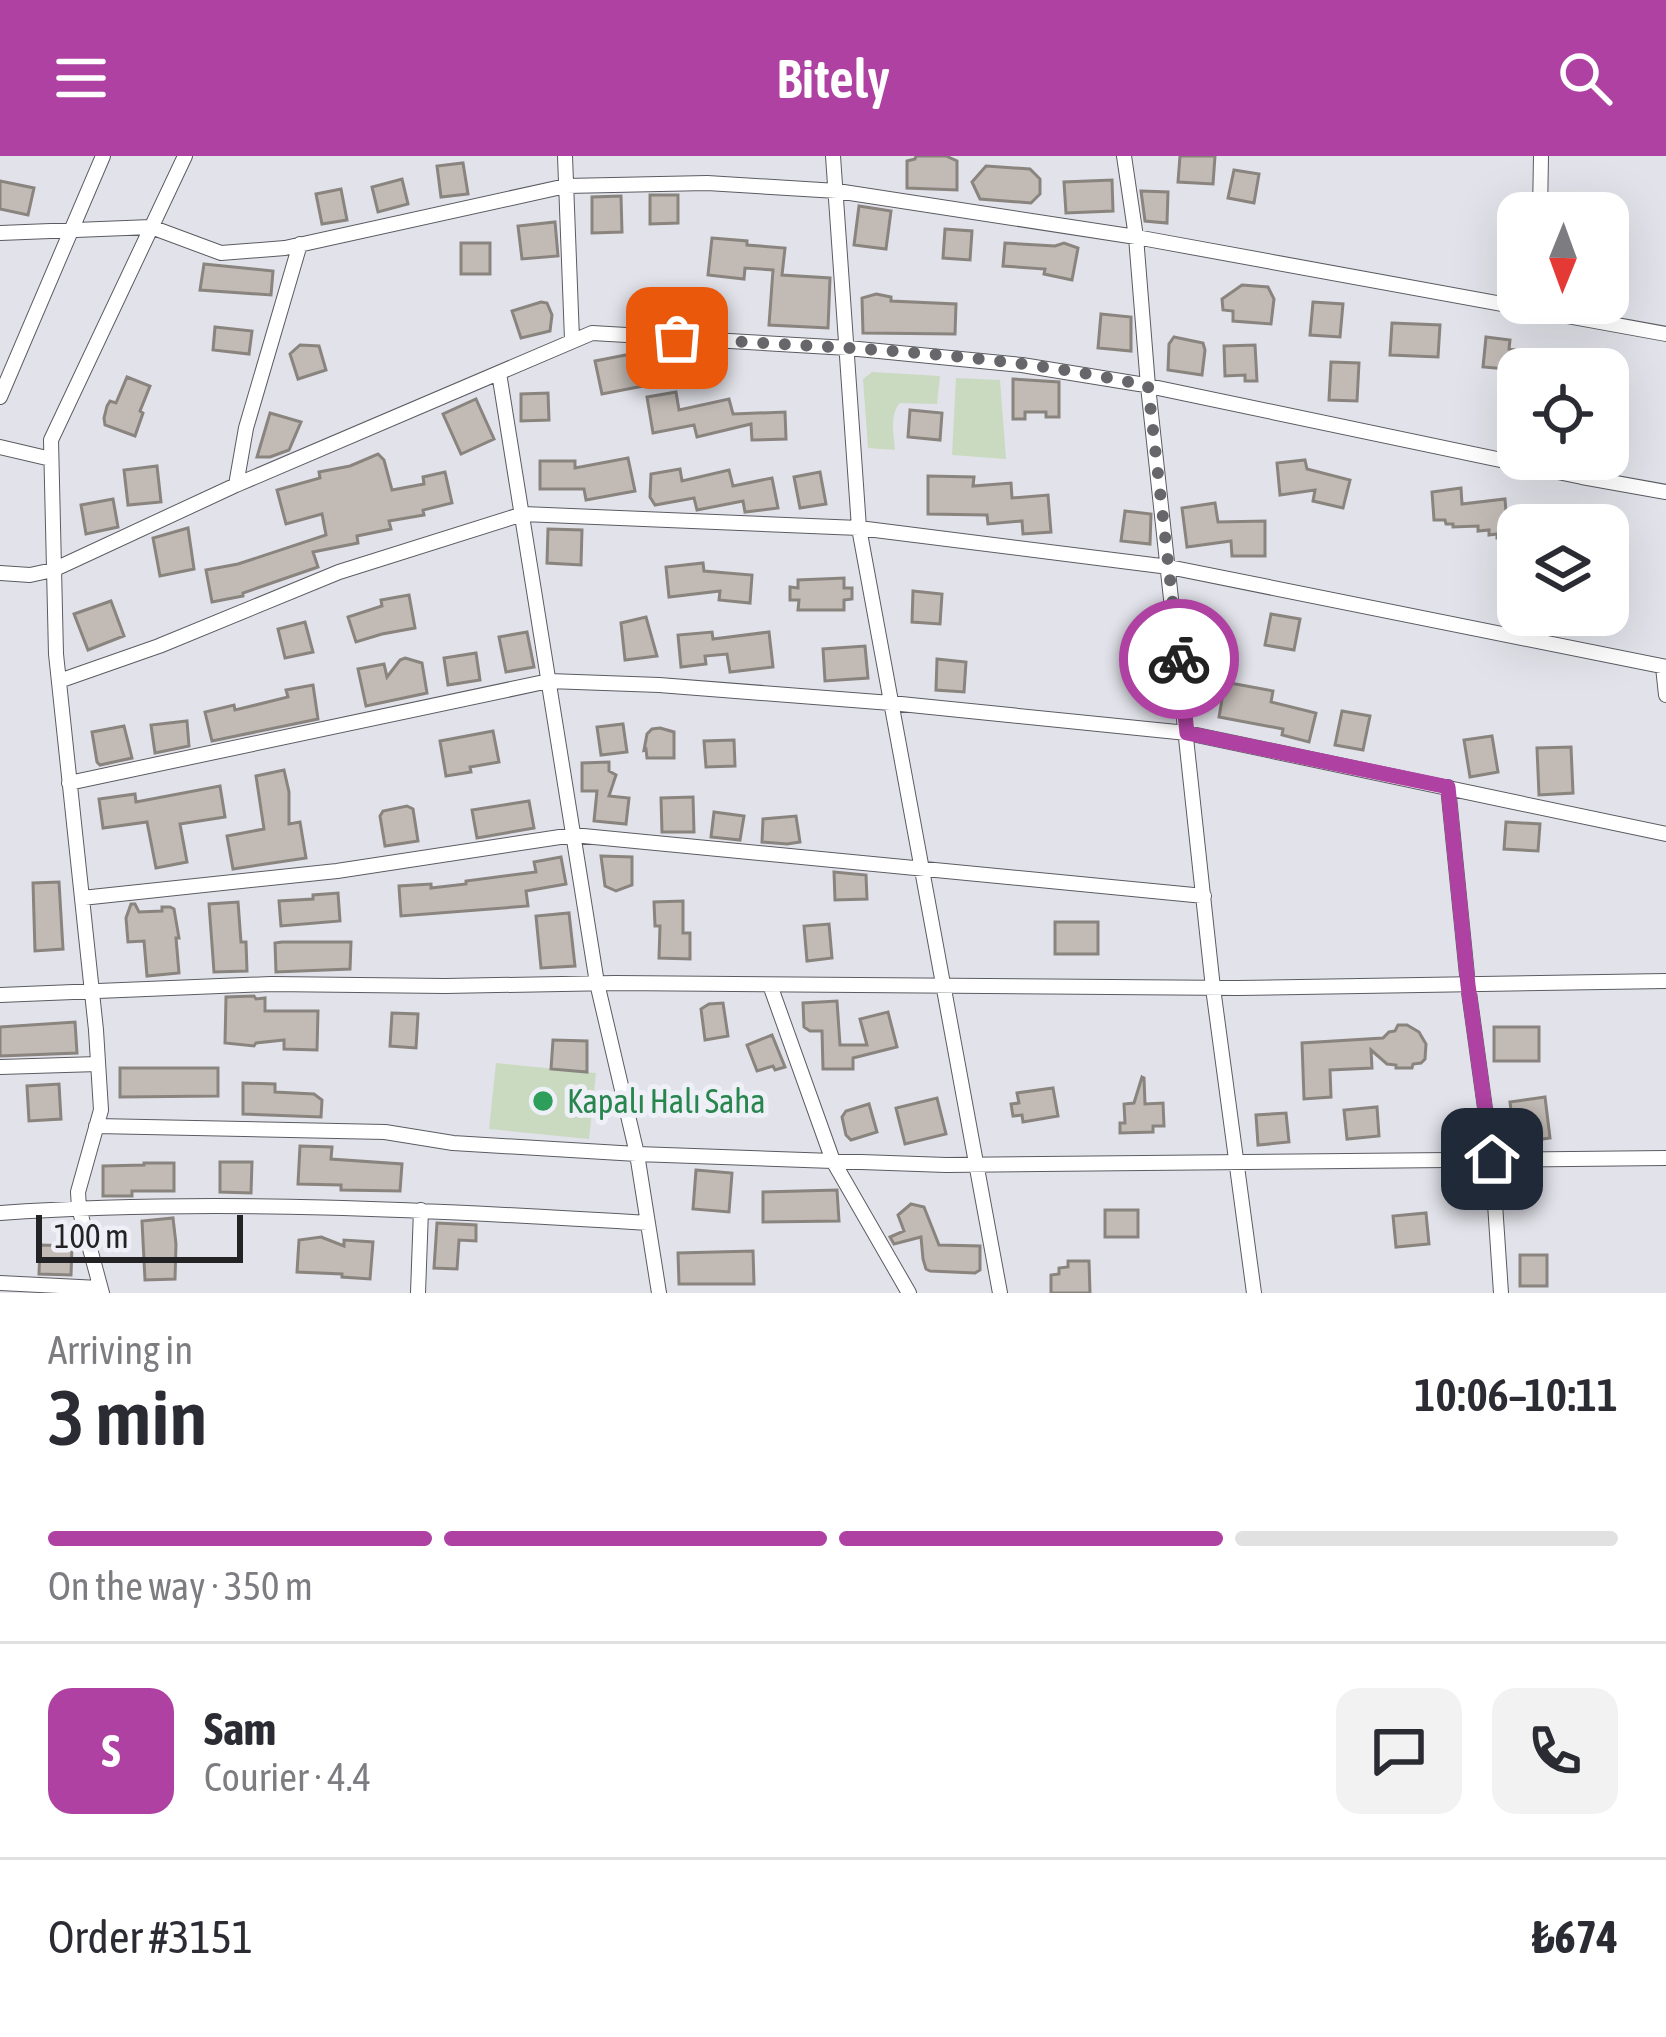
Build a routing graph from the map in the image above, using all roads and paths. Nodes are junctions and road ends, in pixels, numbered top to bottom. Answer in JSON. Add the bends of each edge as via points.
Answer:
{"nodes":[{"id":1,"x":103,"y":156,"type":"edge"},
{"id":2,"x":184,"y":156,"type":"edge"},
{"id":3,"x":565,"y":156,"type":"edge"},
{"id":4,"x":833,"y":156,"type":"edge"},
{"id":5,"x":1124,"y":156,"type":"edge"},
{"id":6,"x":1541,"y":156,"type":"edge"},
{"id":7,"x":566,"y":186,"type":"junction"},
{"id":8,"x":837,"y":190,"type":"junction"},
{"id":9,"x":1540,"y":192,"type":"edge"},
{"id":10,"x":151,"y":227,"type":"junction"},
{"id":11,"x":71,"y":230,"type":"junction"},
{"id":12,"x":0,"y":232,"type":"edge"},
{"id":13,"x":1136,"y":237,"type":"junction"},
{"id":14,"x":300,"y":244,"type":"junction"},
{"id":15,"x":1497,"y":300,"type":"edge"},
{"id":16,"x":1618,"y":324,"type":"edge"},
{"id":17,"x":1666,"y":334,"type":"edge"},
{"id":18,"x":572,"y":339,"type":"junction"},
{"id":19,"x":848,"y":348,"type":"junction"},
{"id":20,"x":499,"y":373,"type":"junction"},
{"id":21,"x":1148,"y":386,"type":"junction"},
{"id":22,"x":0,"y":397,"type":"edge"},
{"id":23,"x":0,"y":447,"type":"edge"},
{"id":24,"x":51,"y":459,"type":"junction"},
{"id":25,"x":236,"y":485,"type":"junction"},
{"id":26,"x":1666,"y":492,"type":"edge"},
{"id":27,"x":523,"y":514,"type":"junction"},
{"id":28,"x":859,"y":528,"type":"junction"},
{"id":29,"x":1169,"y":567,"type":"junction"},
{"id":30,"x":53,"y":569,"type":"junction"},
{"id":31,"x":0,"y":573,"type":"edge"},
{"id":32,"x":1665,"y":667,"type":"edge"},
{"id":33,"x":58,"y":681,"type":"junction"},
{"id":34,"x":549,"y":681,"type":"junction"},
{"id":35,"x":1666,"y":694,"type":"edge"},
{"id":36,"x":891,"y":703,"type":"junction"},
{"id":37,"x":1187,"y":733,"type":"junction"},
{"id":38,"x":70,"y":782,"type":"junction"},
{"id":39,"x":1448,"y":787,"type":"junction"},
{"id":40,"x":1666,"y":834,"type":"edge"},
{"id":41,"x":573,"y":835,"type":"junction"},
{"id":42,"x":921,"y":867,"type":"junction"},
{"id":43,"x":1204,"y":896,"type":"junction"},
{"id":44,"x":82,"y":898,"type":"junction"},
{"id":45,"x":1666,"y":981,"type":"edge"},
{"id":46,"x":597,"y":983,"type":"junction"},
{"id":47,"x":770,"y":985,"type":"junction"},
{"id":48,"x":1468,"y":985,"type":"junction"},
{"id":49,"x":943,"y":988,"type":"junction"},
{"id":50,"x":1214,"y":988,"type":"junction"},
{"id":51,"x":92,"y":992,"type":"junction"},
{"id":52,"x":0,"y":995,"type":"edge"},
{"id":53,"x":98,"y":1064,"type":"junction"},
{"id":54,"x":0,"y":1067,"type":"edge"},
{"id":55,"x":96,"y":1126,"type":"junction"},
{"id":56,"x":638,"y":1154,"type":"junction"},
{"id":57,"x":1666,"y":1158,"type":"edge"},
{"id":58,"x":1492,"y":1159,"type":"junction"},
{"id":59,"x":833,"y":1161,"type":"junction"},
{"id":60,"x":1237,"y":1164,"type":"junction"},
{"id":61,"x":976,"y":1165,"type":"junction"},
{"id":62,"x":79,"y":1208,"type":"junction"},
{"id":63,"x":421,"y":1210,"type":"junction"},
{"id":64,"x":0,"y":1213,"type":"edge"},
{"id":65,"x":648,"y":1223,"type":"junction"},
{"id":66,"x":0,"y":1283,"type":"edge"},
{"id":67,"x":101,"y":1291,"type":"edge"},
{"id":68,"x":418,"y":1293,"type":"edge"},
{"id":69,"x":659,"y":1293,"type":"edge"},
{"id":70,"x":909,"y":1293,"type":"edge"},
{"id":71,"x":1000,"y":1293,"type":"edge"},
{"id":72,"x":1254,"y":1293,"type":"edge"},
{"id":73,"x":1502,"y":1293,"type":"edge"}],
"edges":[{"from":1,"to":11,"type":"street"},
{"from":2,"to":10,"type":"street"},
{"from":3,"to":7,"type":"street"},
{"from":4,"to":8,"type":"street"},
{"from":5,"to":13,"type":"street"},
{"from":6,"to":9,"type":"street"},
{"from":7,"to":8,"type":"street"},
{"from":7,"to":14,"type":"street"},
{"from":7,"to":18,"type":"street"},
{"from":8,"to":13,"type":"street"},
{"from":8,"to":19,"type":"street"},
{"from":10,"to":11,"type":"street"},
{"from":10,"to":14,"type":"street","via":[[221,253]]},
{"from":10,"to":24,"type":"street","via":[[51,440]]},
{"from":11,"to":12,"type":"street"},
{"from":11,"to":22,"type":"street"},
{"from":13,"to":15,"type":"street"},
{"from":13,"to":21,"type":"street"},
{"from":14,"to":25,"type":"street"},
{"from":16,"to":17,"type":"street"},
{"from":18,"to":19,"type":"street","via":[[592,333]]},
{"from":18,"to":20,"type":"street"},
{"from":19,"to":21,"type":"street"},
{"from":19,"to":28,"type":"street"},
{"from":20,"to":25,"type":"street"},
{"from":20,"to":27,"type":"street"},
{"from":21,"to":26,"type":"street"},
{"from":21,"to":29,"type":"street"},
{"from":23,"to":24,"type":"street"},
{"from":24,"to":30,"type":"street"},
{"from":25,"to":30,"type":"street"},
{"from":27,"to":28,"type":"street"},
{"from":27,"to":33,"type":"street","via":[[339,572]]},
{"from":27,"to":34,"type":"street"},
{"from":28,"to":29,"type":"street"},
{"from":28,"to":36,"type":"street"},
{"from":29,"to":32,"type":"street"},
{"from":29,"to":37,"type":"street"},
{"from":30,"to":31,"type":"street"},
{"from":30,"to":33,"type":"street"},
{"from":32,"to":35,"type":"street"},
{"from":33,"to":38,"type":"street"},
{"from":34,"to":36,"type":"street"},
{"from":34,"to":38,"type":"street"},
{"from":34,"to":41,"type":"street"},
{"from":36,"to":37,"type":"street"},
{"from":36,"to":42,"type":"street"},
{"from":37,"to":39,"type":"street"},
{"from":37,"to":43,"type":"street"},
{"from":38,"to":44,"type":"street"},
{"from":39,"to":40,"type":"street"},
{"from":39,"to":48,"type":"street"},
{"from":41,"to":42,"type":"street"},
{"from":41,"to":44,"type":"street"},
{"from":41,"to":46,"type":"street"},
{"from":42,"to":43,"type":"street"},
{"from":42,"to":49,"type":"street"},
{"from":43,"to":50,"type":"street"},
{"from":44,"to":51,"type":"street"},
{"from":45,"to":48,"type":"street"},
{"from":46,"to":47,"type":"street"},
{"from":46,"to":51,"type":"street"},
{"from":46,"to":56,"type":"street"},
{"from":47,"to":49,"type":"street"},
{"from":47,"to":59,"type":"street"},
{"from":48,"to":50,"type":"street"},
{"from":48,"to":58,"type":"street"},
{"from":49,"to":50,"type":"street"},
{"from":49,"to":61,"type":"street"},
{"from":50,"to":60,"type":"street"},
{"from":51,"to":52,"type":"street"},
{"from":51,"to":53,"type":"street"},
{"from":53,"to":54,"type":"street"},
{"from":53,"to":55,"type":"street"},
{"from":55,"to":56,"type":"street","via":[[385,1132]]},
{"from":55,"to":62,"type":"street"},
{"from":56,"to":59,"type":"street"},
{"from":56,"to":65,"type":"street"},
{"from":57,"to":58,"type":"street"},
{"from":58,"to":60,"type":"street"},
{"from":58,"to":73,"type":"street"},
{"from":59,"to":61,"type":"street"},
{"from":59,"to":70,"type":"street"},
{"from":60,"to":61,"type":"street"},
{"from":60,"to":72,"type":"street"},
{"from":61,"to":71,"type":"street"},
{"from":62,"to":63,"type":"street"},
{"from":62,"to":64,"type":"street"},
{"from":62,"to":67,"type":"street"},
{"from":63,"to":65,"type":"street"},
{"from":63,"to":68,"type":"street"},
{"from":65,"to":69,"type":"street"},
{"from":66,"to":67,"type":"street"}]}
